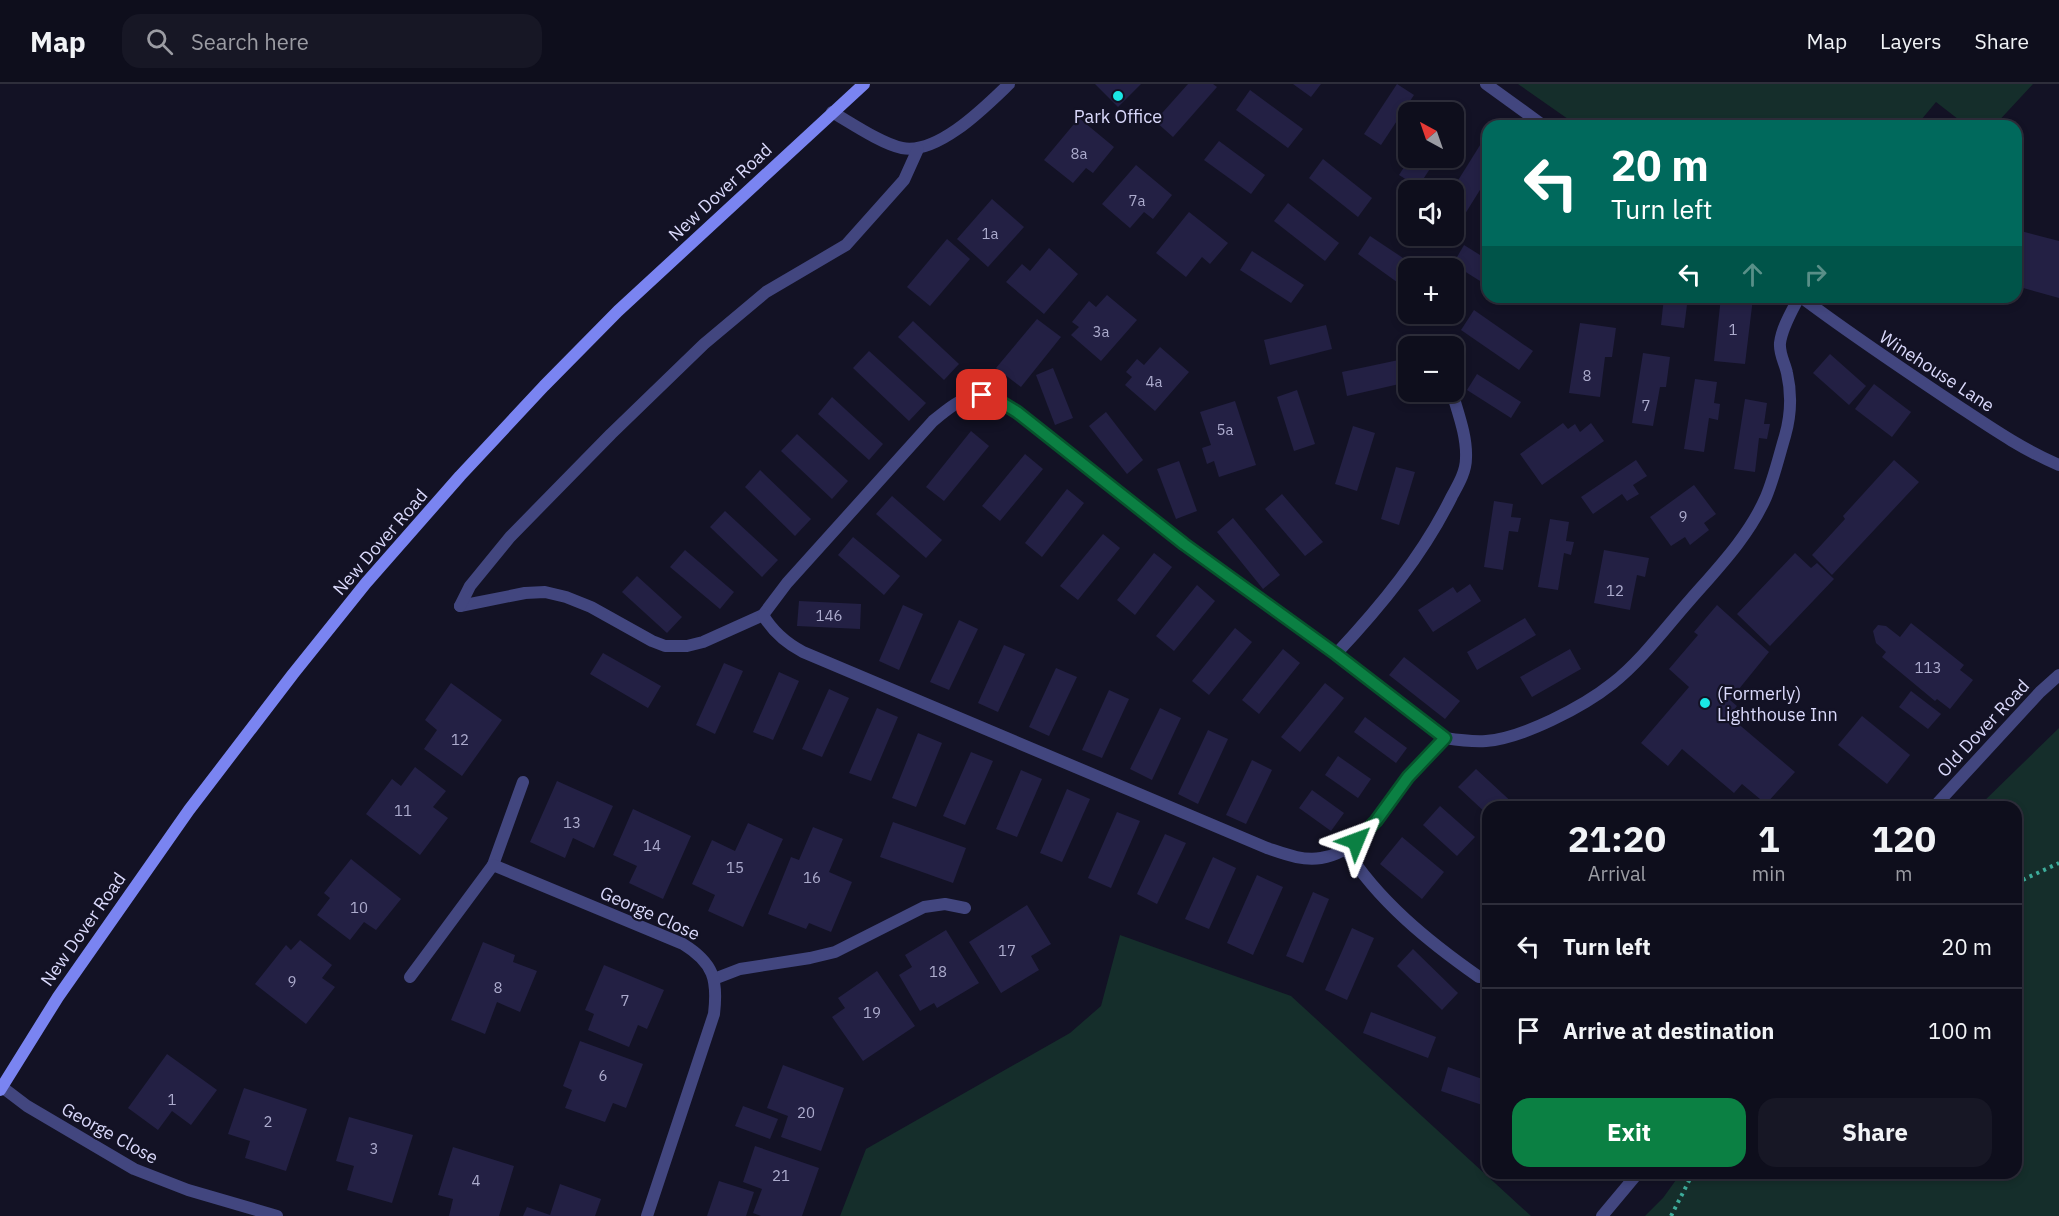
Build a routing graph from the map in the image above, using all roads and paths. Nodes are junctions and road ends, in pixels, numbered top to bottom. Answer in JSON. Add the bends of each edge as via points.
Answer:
{"nodes":[{"id":1,"x":864,"y":84,"type":"edge"},
{"id":2,"x":1010,"y":84,"type":"edge"},
{"id":3,"x":1486,"y":84,"type":"edge"},
{"id":4,"x":832,"y":112,"type":"junction"},
{"id":5,"x":1536,"y":120,"type":"edge"},
{"id":6,"x":918,"y":150,"type":"junction"},
{"id":7,"x":1797,"y":303,"type":"edge"},
{"id":8,"x":1808,"y":303,"type":"edge"},
{"id":9,"x":1454,"y":402,"type":"edge"},
{"id":10,"x":2059,"y":465,"type":"edge"},
{"id":11,"x":763,"y":615,"type":"junction"},
{"id":12,"x":1336,"y":654,"type":"junction"},
{"id":13,"x":2059,"y":675,"type":"edge"},
{"id":14,"x":1445,"y":738,"type":"junction"},
{"id":15,"x":523,"y":782,"type":"dead end"},
{"id":16,"x":1940,"y":801,"type":"edge"},
{"id":17,"x":1345,"y":848,"type":"junction"},
{"id":18,"x":2059,"y":863,"type":"edge"},
{"id":19,"x":493,"y":865,"type":"junction"},
{"id":20,"x":2022,"y":880,"type":"edge"},
{"id":21,"x":965,"y":909,"type":"dead end"},
{"id":22,"x":410,"y":977,"type":"dead end"},
{"id":23,"x":1479,"y":977,"type":"dead end"},
{"id":24,"x":714,"y":979,"type":"junction"},
{"id":25,"x":1,"y":1089,"type":"edge"},
{"id":26,"x":1633,"y":1179,"type":"edge"},
{"id":27,"x":1690,"y":1179,"type":"edge"},
{"id":28,"x":277,"y":1216,"type":"edge"},
{"id":29,"x":647,"y":1216,"type":"edge"},
{"id":30,"x":1602,"y":1216,"type":"edge"},
{"id":31,"x":1671,"y":1216,"type":"edge"}],
"edges":[{"from":1,"to":4,"type":"main road","name":"New Dover Road"},
{"from":2,"to":6,"type":"street","via":[[944,139]]},
{"from":3,"to":5,"type":"street"},
{"from":4,"to":6,"type":"street","via":[[900,148]]},
{"from":4,"to":25,"type":"main road","name":"New Dover Road","via":[[618,311],[460,476],[366,583],[189,810],[58,997]]},
{"from":6,"to":11,"type":"street","via":[[904,180],[846,245],[766,292],[704,344],[510,537],[470,586],[460,606],[545,592],[591,607],[665,646],[703,642]]},
{"from":7,"to":14,"type":"street","via":[[1782,332],[1780,345],[1792,403],[1786,434],[1766,497],[1730,554],[1632,665],[1592,697],[1545,723],[1503,738]]},
{"from":8,"to":10,"type":"street","name":"Winehouse Lane","via":[[2027,451]]},
{"from":9,"to":12,"type":"street","via":[[1465,444],[1462,477],[1426,544]]},
{"from":11,"to":12,"type":"street","via":[[787,583],[933,421],[951,406],[982,395],[1017,412],[1184,544]]},
{"from":11,"to":17,"type":"street","via":[[777,634],[803,652],[1267,848],[1303,859],[1321,858]]},
{"from":12,"to":14,"type":"street"},
{"from":13,"to":16,"type":"street","name":"Old Dover Road"},
{"from":14,"to":17,"type":"street","via":[[1408,777],[1376,821]]},
{"from":15,"to":19,"type":"street"},
{"from":17,"to":23,"type":"street","via":[[1359,872],[1392,905]]},
{"from":18,"to":20,"type":"path"},
{"from":19,"to":22,"type":"street"},
{"from":19,"to":24,"type":"street","name":"George Close","via":[[684,944],[699,954]]},
{"from":21,"to":24,"type":"street","via":[[945,904],[924,907],[835,952],[740,969]]},
{"from":24,"to":29,"type":"street","via":[[714,1014]]},
{"from":25,"to":28,"type":"street","name":"George Close","via":[[134,1169],[188,1190]]},
{"from":26,"to":30,"type":"street"},
{"from":27,"to":31,"type":"path"}]}
